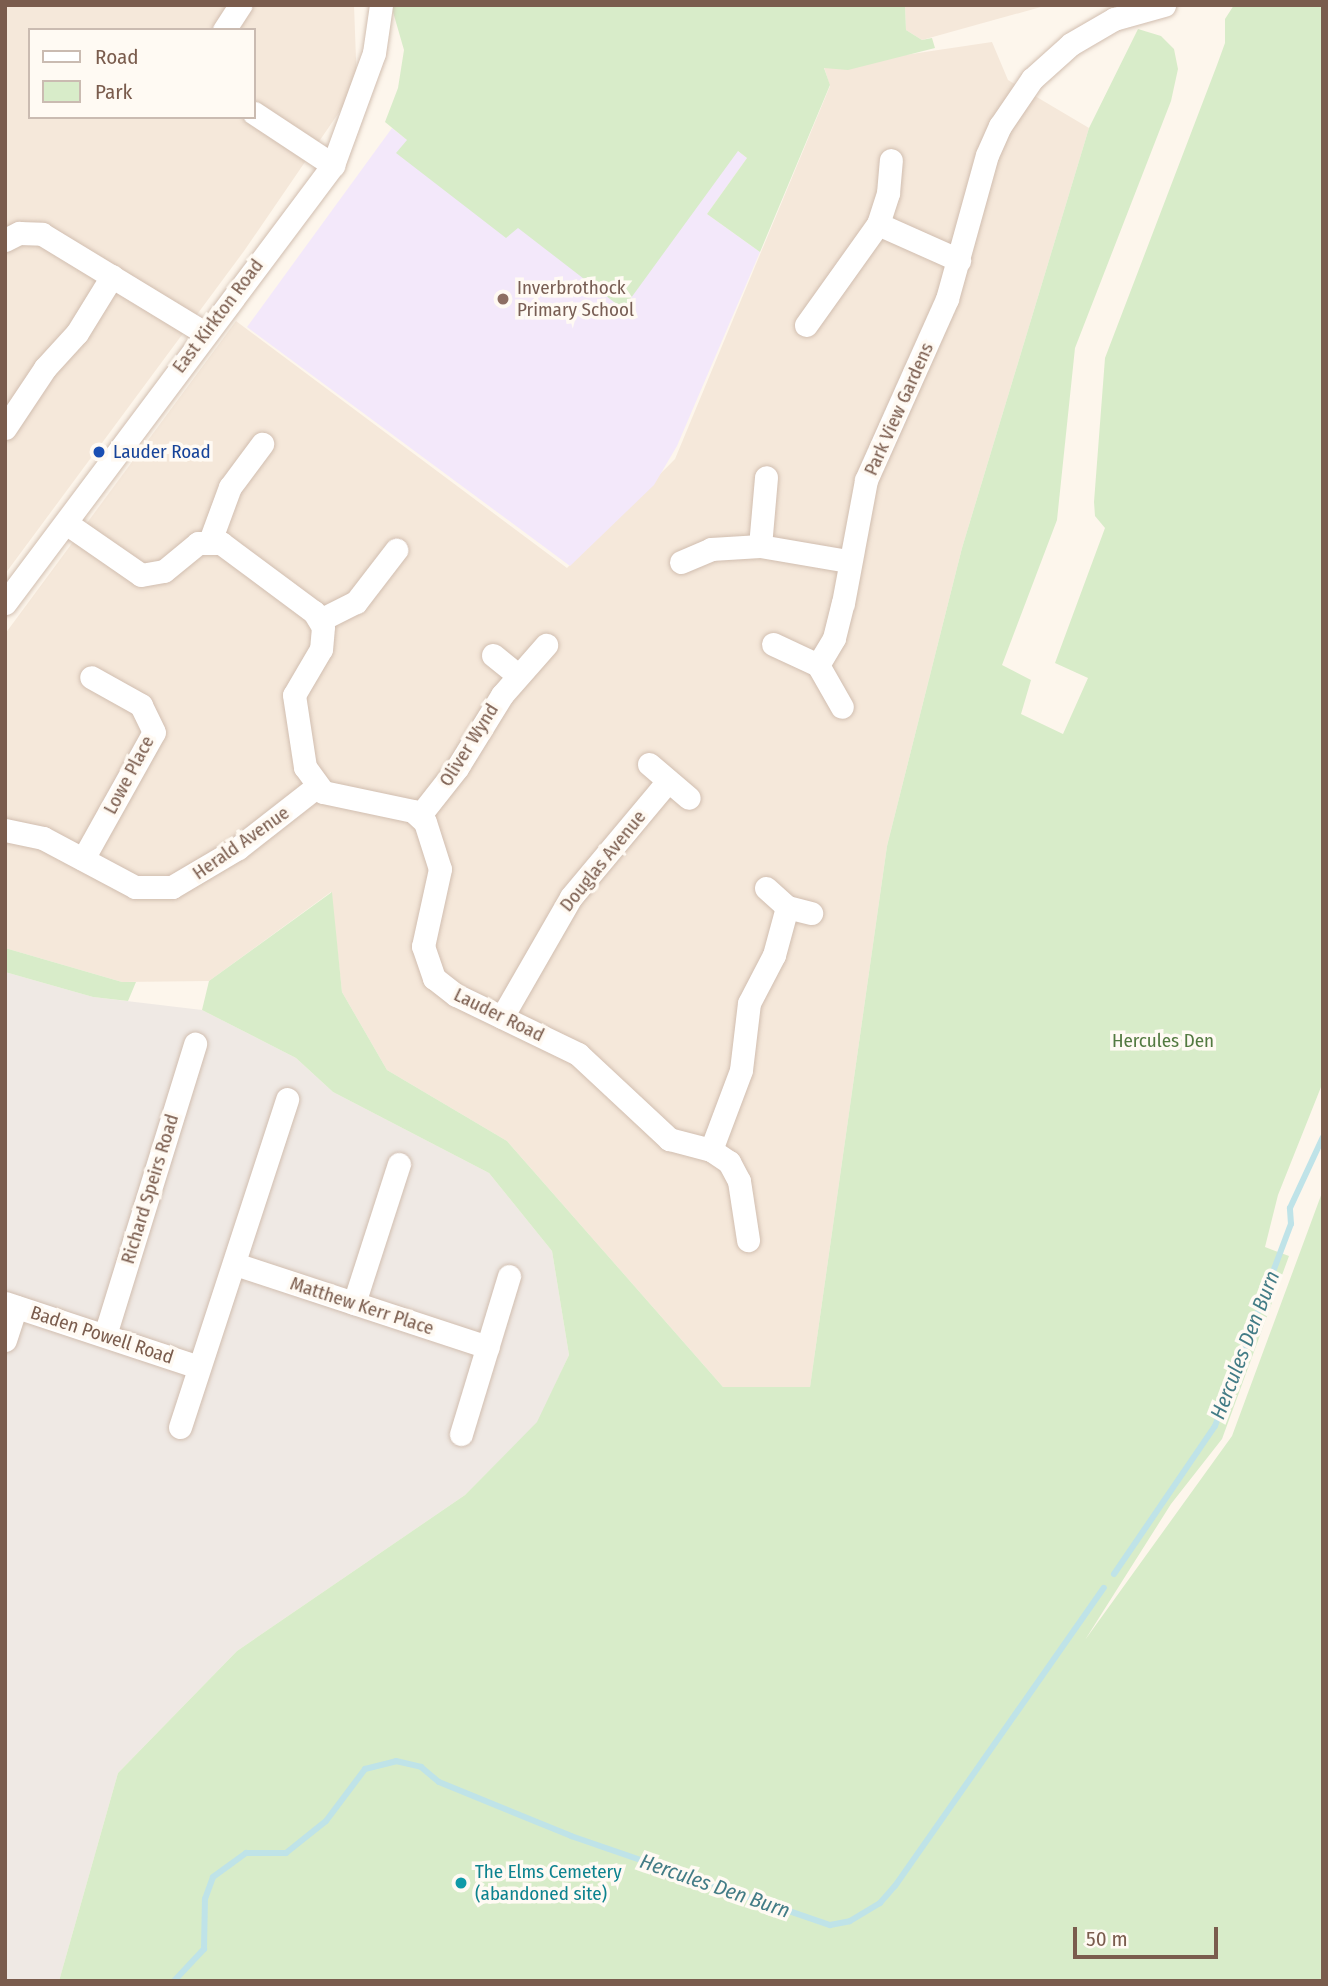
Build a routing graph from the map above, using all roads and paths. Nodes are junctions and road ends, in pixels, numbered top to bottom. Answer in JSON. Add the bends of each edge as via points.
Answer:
{"nodes":[{"id":1,"x":240,"y":5,"type":"edge"},
{"id":2,"x":381,"y":5,"type":"edge"},
{"id":3,"x":1164,"y":5,"type":"edge"},
{"id":4,"x":225,"y":28,"type":"edge"},
{"id":5,"x":256,"y":114,"type":"edge"},
{"id":6,"x":891,"y":160,"type":"dead end"},
{"id":7,"x":333,"y":165,"type":"junction"},
{"id":8,"x":878,"y":224,"type":"junction"},
{"id":9,"x":5,"y":240,"type":"edge"},
{"id":10,"x":959,"y":260,"type":"junction"},
{"id":11,"x":112,"y":276,"type":"junction"},
{"id":12,"x":806,"y":325,"type":"dead end"},
{"id":13,"x":205,"y":333,"type":"junction"},
{"id":14,"x":10,"y":433,"type":"edge"},
{"id":15,"x":262,"y":444,"type":"dead end"},
{"id":16,"x":766,"y":477,"type":"dead end"},
{"id":17,"x":66,"y":523,"type":"junction"},
{"id":18,"x":210,"y":541,"type":"junction"},
{"id":19,"x":760,"y":546,"type":"junction"},
{"id":20,"x":396,"y":550,"type":"dead end"},
{"id":21,"x":848,"y":561,"type":"junction"},
{"id":22,"x":681,"y":562,"type":"dead end"},
{"id":23,"x":5,"y":603,"type":"edge"},
{"id":24,"x":320,"y":620,"type":"junction"},
{"id":25,"x":772,"y":644,"type":"dead end"},
{"id":26,"x":546,"y":645,"type":"dead end"},
{"id":27,"x":493,"y":655,"type":"dead end"},
{"id":28,"x":818,"y":665,"type":"junction"},
{"id":29,"x":518,"y":675,"type":"junction"},
{"id":30,"x":91,"y":677,"type":"dead end"},
{"id":31,"x":842,"y":708,"type":"dead end"},
{"id":32,"x":649,"y":764,"type":"dead end"},
{"id":33,"x":668,"y":781,"type":"junction"},
{"id":34,"x":316,"y":787,"type":"junction"},
{"id":35,"x":689,"y":798,"type":"dead end"},
{"id":36,"x":420,"y":815,"type":"junction"},
{"id":37,"x":5,"y":831,"type":"edge"},
{"id":38,"x":83,"y":859,"type":"junction"},
{"id":39,"x":766,"y":888,"type":"dead end"},
{"id":40,"x":787,"y":907,"type":"junction"},
{"id":41,"x":811,"y":913,"type":"dead end"},
{"id":42,"x":502,"y":1017,"type":"junction"},
{"id":43,"x":195,"y":1044,"type":"dead end"},
{"id":44,"x":287,"y":1100,"type":"dead end"},
{"id":45,"x":711,"y":1150,"type":"junction"},
{"id":46,"x":398,"y":1164,"type":"dead end"},
{"id":47,"x":748,"y":1240,"type":"dead end"},
{"id":48,"x":235,"y":1264,"type":"junction"},
{"id":49,"x":509,"y":1276,"type":"dead end"},
{"id":50,"x":354,"y":1303,"type":"junction"},
{"id":51,"x":11,"y":1305,"type":"edge"},
{"id":52,"x":104,"y":1335,"type":"junction"},
{"id":53,"x":5,"y":1339,"type":"edge"},
{"id":54,"x":488,"y":1347,"type":"junction"},
{"id":55,"x":198,"y":1367,"type":"junction"},
{"id":56,"x":180,"y":1427,"type":"dead end"},
{"id":57,"x":461,"y":1434,"type":"dead end"}],
"edges":[{"from":1,"to":4,"type":"street"},
{"from":2,"to":7,"type":"street","name":"East Kirkton Road","via":[[374,53]]},
{"from":3,"to":10,"type":"street","name":"Park View Gardens","via":[[1114,19],[1071,44],[1032,79],[1000,126],[987,155]]},
{"from":5,"to":7,"type":"street"},
{"from":6,"to":8,"type":"street","via":[[888,194]]},
{"from":7,"to":13,"type":"street","name":"East Kirkton Road"},
{"from":8,"to":10,"type":"street"},
{"from":8,"to":12,"type":"street"},
{"from":9,"to":11,"type":"street","via":[[19,233],[42,234]]},
{"from":10,"to":21,"type":"street","name":"Park View Gardens","via":[[932,336],[866,480]]},
{"from":11,"to":13,"type":"street"},
{"from":11,"to":14,"type":"street","via":[[77,333],[45,368]]},
{"from":13,"to":17,"type":"street","name":"East Kirkton Road"},
{"from":15,"to":18,"type":"street","via":[[230,487]]},
{"from":16,"to":19,"type":"street"},
{"from":17,"to":18,"type":"street","via":[[141,575],[164,571],[189,548]]},
{"from":17,"to":23,"type":"street","name":"East Kirkton Road"},
{"from":18,"to":24,"type":"street","via":[[229,548]]},
{"from":19,"to":21,"type":"street"},
{"from":19,"to":22,"type":"street","via":[[711,549]]},
{"from":20,"to":24,"type":"street","via":[[356,603]]},
{"from":21,"to":28,"type":"street","name":"Park View Gardens","via":[[834,638]]},
{"from":24,"to":34,"type":"street","via":[[321,649],[295,695],[305,767]]},
{"from":25,"to":28,"type":"street"},
{"from":26,"to":29,"type":"street","name":"Oliver Wynd"},
{"from":27,"to":29,"type":"street"},
{"from":28,"to":31,"type":"street"},
{"from":29,"to":36,"type":"street","name":"Oliver Wynd"},
{"from":30,"to":38,"type":"street","name":"Lowe Place","via":[[141,705],[154,732]]},
{"from":32,"to":33,"type":"street"},
{"from":33,"to":35,"type":"street"},
{"from":33,"to":42,"type":"street","name":"Douglas Avenue","via":[[571,897]]},
{"from":34,"to":36,"type":"street","via":[[335,797]]},
{"from":34,"to":38,"type":"street","name":"Herald Avenue","via":[[238,848],[172,887],[135,887]]},
{"from":36,"to":42,"type":"street","name":"Lauder Road","via":[[440,869],[423,946],[428,968],[444,987]]},
{"from":37,"to":38,"type":"street","name":"Herald Avenue","via":[[43,838]]},
{"from":39,"to":40,"type":"street"},
{"from":40,"to":41,"type":"street"},
{"from":40,"to":45,"type":"street","via":[[774,955],[749,1003],[741,1070]]},
{"from":42,"to":45,"type":"street","name":"Lauder Road","via":[[578,1054],[669,1139]]},
{"from":43,"to":52,"type":"street","name":"Richard Speirs Road"},
{"from":44,"to":48,"type":"street"},
{"from":45,"to":47,"type":"street","via":[[736,1170]]},
{"from":46,"to":50,"type":"street"},
{"from":48,"to":50,"type":"street","name":"Matthew Kerr Place"},
{"from":48,"to":55,"type":"street"},
{"from":49,"to":54,"type":"street"},
{"from":50,"to":54,"type":"street","name":"Matthew Kerr Place"},
{"from":51,"to":52,"type":"street","name":"Baden Powell Road"},
{"from":51,"to":53,"type":"street"},
{"from":52,"to":55,"type":"street","name":"Baden Powell Road"},
{"from":54,"to":57,"type":"street"},
{"from":55,"to":56,"type":"street"}]}
